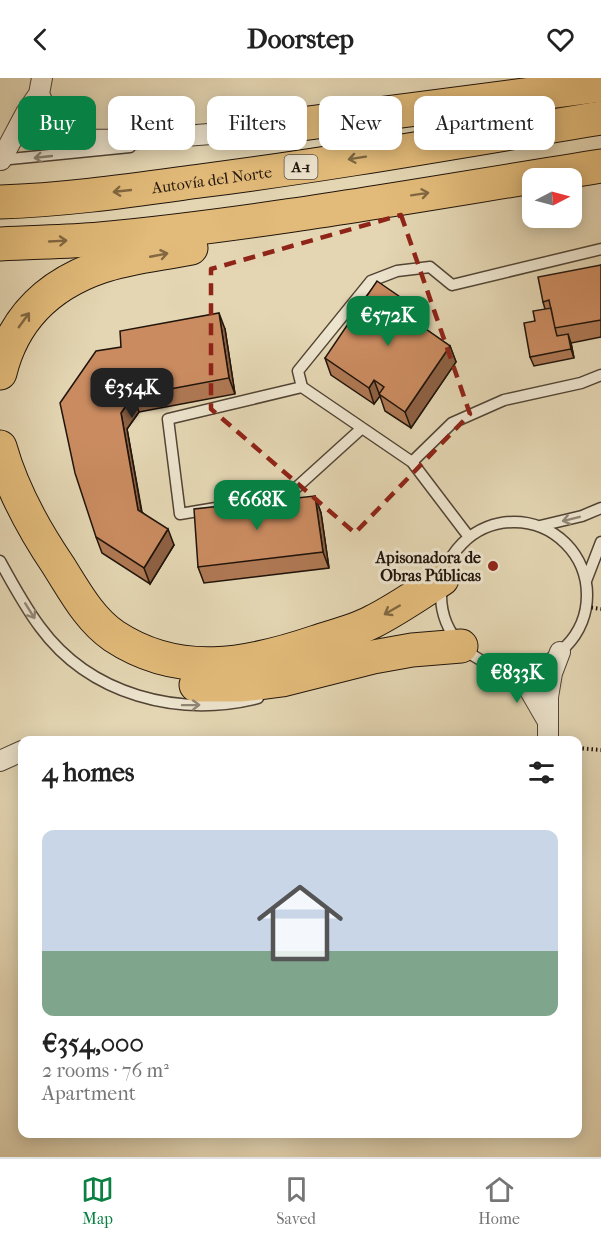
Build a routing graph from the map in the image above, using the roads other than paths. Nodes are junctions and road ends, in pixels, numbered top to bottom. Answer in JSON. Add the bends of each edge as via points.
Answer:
{"nodes":[{"id":1,"x":601,"y":85,"type":"edge"},
{"id":2,"x":41,"y":86,"type":"edge"},
{"id":3,"x":601,"y":118,"type":"edge"},
{"id":4,"x":307,"y":123,"type":"edge"},
{"id":5,"x":207,"y":134,"type":"edge"},
{"id":6,"x":207,"y":137,"type":"edge"},
{"id":7,"x":0,"y":160,"type":"edge"},
{"id":8,"x":601,"y":166,"type":"edge"},
{"id":9,"x":0,"y":202,"type":"edge"},
{"id":10,"x":258,"y":219,"type":"junction"},
{"id":11,"x":0,"y":244,"type":"edge"},
{"id":12,"x":601,"y":249,"type":"edge"},
{"id":13,"x":0,"y":373,"type":"edge"},
{"id":14,"x":601,"y":375,"type":"edge"},
{"id":15,"x":302,"y":387,"type":"junction"},
{"id":16,"x":362,"y":428,"type":"junction"},
{"id":17,"x":0,"y":447,"type":"edge"},
{"id":18,"x":412,"y":462,"type":"junction"},
{"id":19,"x":0,"y":508,"type":"edge"},
{"id":20,"x":601,"y":508,"type":"edge"},
{"id":21,"x":540,"y":526,"type":"junction"},
{"id":22,"x":469,"y":537,"type":"junction"},
{"id":23,"x":601,"y":542,"type":"edge"},
{"id":24,"x":0,"y":561,"type":"edge"},
{"id":25,"x":442,"y":579,"type":"junction"},
{"id":26,"x":586,"y":581,"type":"junction"},
{"id":27,"x":461,"y":646,"type":"junction"},
{"id":28,"x":560,"y":652,"type":"junction"},
{"id":29,"x":364,"y":659,"type":"junction"},
{"id":30,"x":500,"y":668,"type":"junction"},
{"id":31,"x":285,"y":691,"type":"dead end"},
{"id":32,"x":264,"y":696,"type":"dead end"},
{"id":33,"x":549,"y":733,"type":"edge"},
{"id":34,"x":18,"y":753,"type":"edge"},
{"id":35,"x":0,"y":762,"type":"edge"}],
"edges":[{"from":1,"to":4,"type":"highway"},
{"from":2,"to":5,"type":"street","via":[[57,128],[81,140]]},
{"from":2,"to":7,"type":"street"},
{"from":3,"to":9,"type":"highway","name":"Autovía del Norte","number":"A-1","one_way":true,"via":[[262,173]]},
{"from":6,"to":7,"type":"lane","one_way":true},
{"from":10,"to":8,"type":"highway","one_way":true},
{"from":11,"to":10,"type":"highway","one_way":true,"via":[[98,239]]},
{"from":13,"to":10,"type":"highway","one_way":true,"via":[[4,355],[19,327],[39,301],[74,278],[102,266],[212,243]]},
{"from":12,"to":15,"type":"lane","via":[[452,285],[430,267],[397,271],[371,281],[298,371]]},
{"from":14,"to":18,"type":"lane","via":[[504,400],[452,423]]},
{"from":15,"to":16,"type":"lane"},
{"from":15,"to":16,"type":"lane","via":[[168,419],[180,514],[286,496]]},
{"from":16,"to":18,"type":"lane"},
{"from":25,"to":17,"type":"highway","one_way":true,"via":[[370,623],[278,655],[206,665],[163,658],[113,635],[90,614],[27,516]]},
{"from":18,"to":22,"type":"lane"},
{"from":19,"to":29,"type":"highway","via":[[42,581],[82,636],[140,671],[187,685],[242,685],[282,680]]},
{"from":20,"to":21,"type":"lane","one_way":true},
{"from":21,"to":22,"type":"lane","via":[[516,521],[491,525]]},
{"from":21,"to":26,"type":"lane","via":[[570,548]]},
{"from":22,"to":25,"type":"lane","via":[[452,556]]},
{"from":23,"to":26,"type":"lane"},
{"from":24,"to":32,"type":"lane","one_way":true,"via":[[41,628],[99,680],[145,699],[186,705],[244,702]]},
{"from":25,"to":27,"type":"lane","via":[[441,603],[447,627]]},
{"from":26,"to":28,"type":"lane","via":[[582,624]]},
{"from":27,"to":29,"type":"highway"},
{"from":27,"to":30,"type":"lane","via":[[472,656]]},
{"from":28,"to":30,"type":"lane","via":[[521,669]]},
{"from":28,"to":33,"type":"street","via":[[548,697]]},
{"from":29,"to":31,"type":"lane"},
{"from":30,"to":33,"type":"street","via":[[525,682]]},
{"from":34,"to":35,"type":"street"}]}
